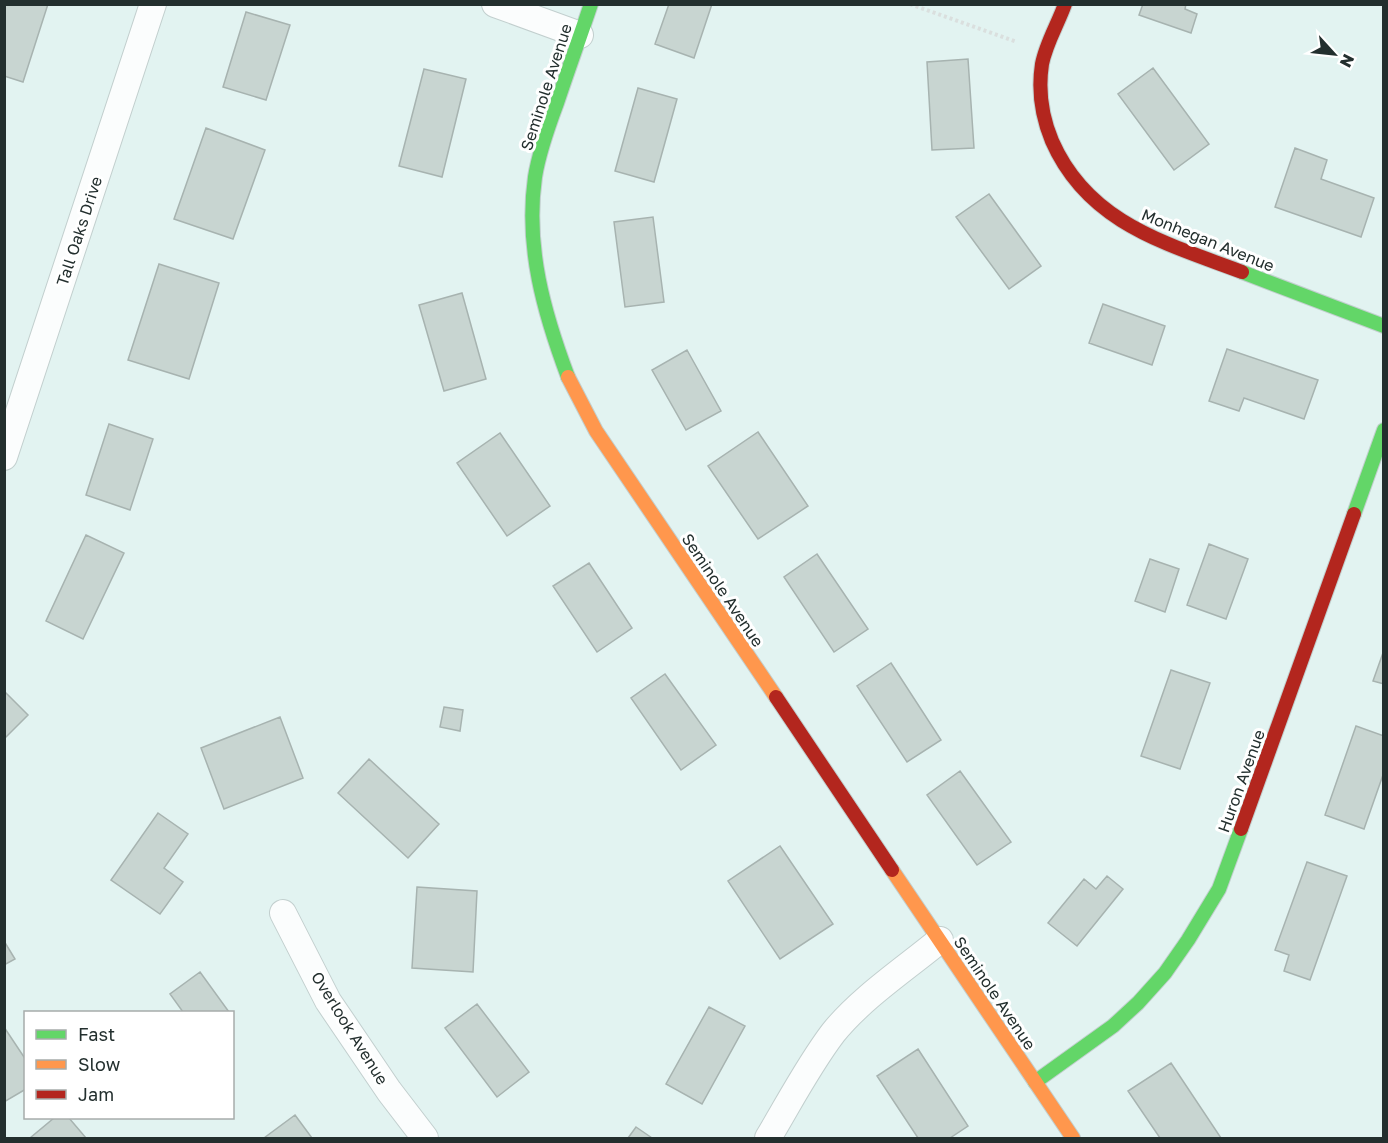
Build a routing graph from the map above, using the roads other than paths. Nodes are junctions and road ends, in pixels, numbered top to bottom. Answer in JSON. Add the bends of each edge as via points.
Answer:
{"nodes":[{"id":1,"x":153,"y":4,"type":"edge"},
{"id":2,"x":495,"y":4,"type":"edge"},
{"id":3,"x":591,"y":4,"type":"edge"},
{"id":4,"x":1065,"y":4,"type":"edge"},
{"id":5,"x":580,"y":35,"type":"junction"},
{"id":6,"x":1383,"y":326,"type":"edge"},
{"id":7,"x":1383,"y":430,"type":"edge"},
{"id":8,"x":4,"y":457,"type":"edge"},
{"id":9,"x":283,"y":913,"type":"dead end"},
{"id":10,"x":940,"y":940,"type":"junction"},
{"id":11,"x":1035,"y":1082,"type":"junction"},
{"id":12,"x":425,"y":1138,"type":"edge"},
{"id":13,"x":768,"y":1138,"type":"edge"},
{"id":14,"x":1073,"y":1138,"type":"edge"}],
"edges":[{"from":1,"to":8,"type":"street","name":"Tall Oaks Drive"},
{"from":2,"to":5,"type":"street"},
{"from":3,"to":5,"type":"street","name":"Seminole Avenue"},
{"from":4,"to":6,"type":"street","name":"Monhegan Avenue","via":[[1042,62],[1039,90],[1050,141],[1067,170],[1090,197],[1151,238]]},
{"from":5,"to":10,"type":"street","name":"Seminole Avenue","via":[[542,146],[533,228],[540,289],[569,381],[596,432]]},
{"from":7,"to":11,"type":"street","name":"Huron Avenue","via":[[1219,889],[1184,948],[1126,1015]]},
{"from":9,"to":12,"type":"street","name":"Overlook Avenue","via":[[328,1001]]},
{"from":10,"to":11,"type":"street","name":"Seminole Avenue"},
{"from":10,"to":13,"type":"street","via":[[856,1008],[834,1032]]},
{"from":11,"to":14,"type":"street","name":"Seminole Avenue"}]}
